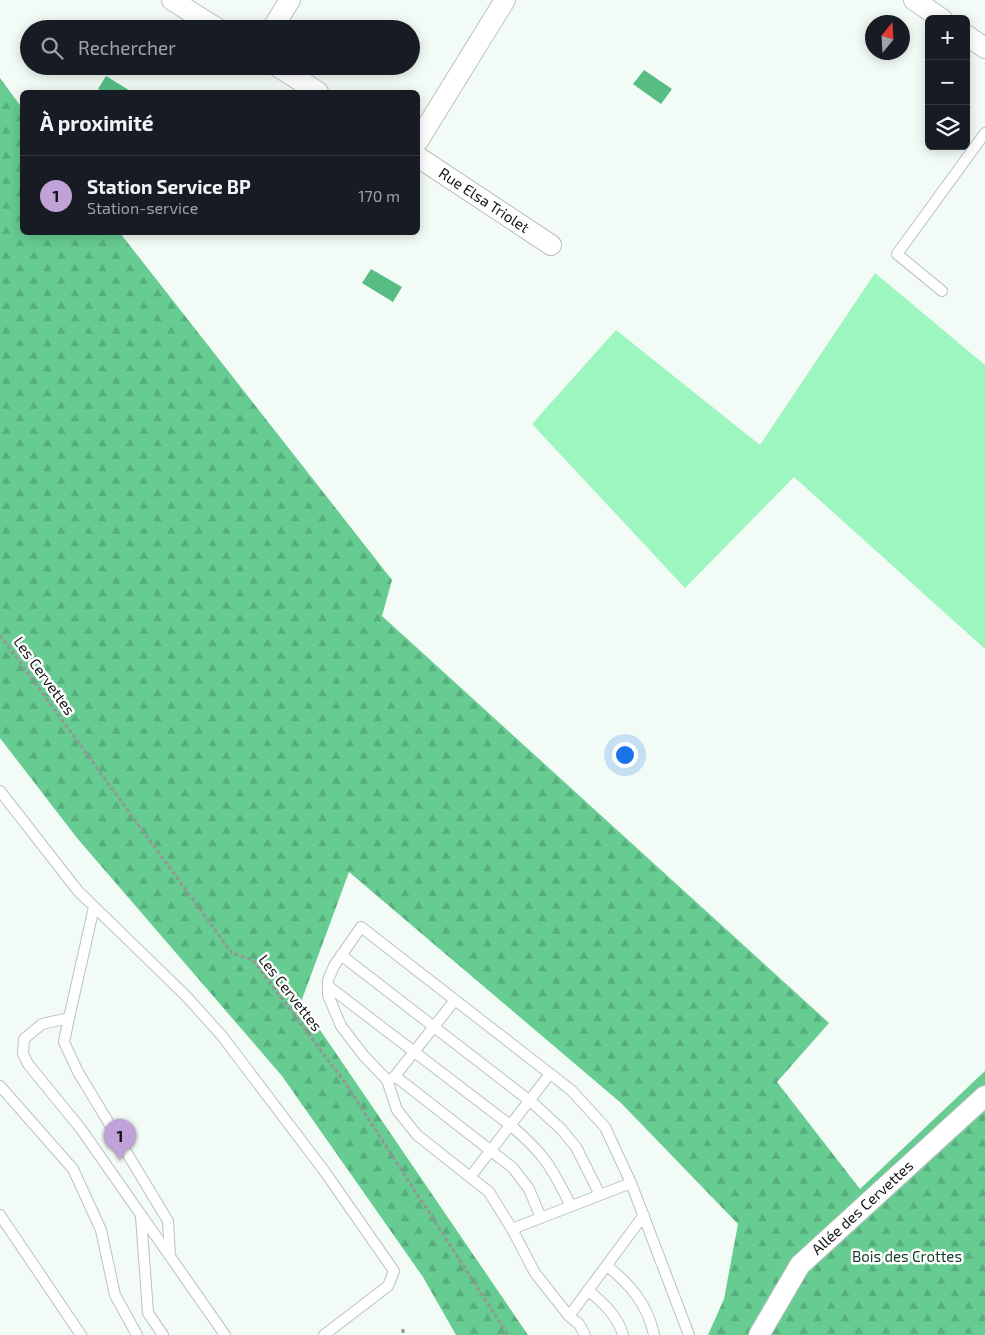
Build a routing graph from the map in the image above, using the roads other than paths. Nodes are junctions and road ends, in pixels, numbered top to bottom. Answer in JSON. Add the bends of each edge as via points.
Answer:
{"nodes":[{"id":1,"x":172,"y":0,"type":"edge"},
{"id":2,"x":290,"y":0,"type":"edge"},
{"id":3,"x":505,"y":0,"type":"edge"},
{"id":4,"x":914,"y":0,"type":"edge"},
{"id":5,"x":936,"y":15,"type":"edge"},
{"id":6,"x":204,"y":20,"type":"edge"},
{"id":7,"x":278,"y":20,"type":"edge"},
{"id":8,"x":970,"y":38,"type":"edge"},
{"id":9,"x":985,"y":48,"type":"edge"},
{"id":10,"x":291,"y":75,"type":"edge"},
{"id":11,"x":315,"y":90,"type":"edge"},
{"id":12,"x":985,"y":133,"type":"edge"},
{"id":13,"x":420,"y":139,"type":"edge"},
{"id":14,"x":420,"y":157,"type":"edge"},
{"id":15,"x":551,"y":245,"type":"dead end"},
{"id":16,"x":942,"y":291,"type":"dead end"},
{"id":17,"x":0,"y":791,"type":"edge"},
{"id":18,"x":94,"y":907,"type":"junction"},
{"id":19,"x":341,"y":956,"type":"junction"},
{"id":20,"x":328,"y":986,"type":"junction"},
{"id":21,"x":455,"y":1000,"type":"junction"},
{"id":22,"x":70,"y":1018,"type":"junction"},
{"id":23,"x":434,"y":1027,"type":"junction"},
{"id":24,"x":414,"y":1052,"type":"junction"},
{"id":25,"x":550,"y":1074,"type":"junction"},
{"id":26,"x":391,"y":1078,"type":"junction"},
{"id":27,"x":0,"y":1086,"type":"edge"},
{"id":28,"x":985,"y":1096,"type":"edge"},
{"id":29,"x":529,"y":1100,"type":"junction"},
{"id":30,"x":510,"y":1125,"type":"junction"},
{"id":31,"x":490,"y":1150,"type":"junction"},
{"id":32,"x":470,"y":1177,"type":"junction"},
{"id":33,"x":632,"y":1183,"type":"junction"},
{"id":34,"x":600,"y":1195,"type":"junction"},
{"id":35,"x":571,"y":1206,"type":"junction"},
{"id":36,"x":0,"y":1215,"type":"edge"},
{"id":37,"x":141,"y":1215,"type":"junction"},
{"id":38,"x":644,"y":1215,"type":"junction"},
{"id":39,"x":541,"y":1218,"type":"junction"},
{"id":40,"x":512,"y":1229,"type":"junction"},
{"id":41,"x":170,"y":1257,"type":"junction"},
{"id":42,"x":607,"y":1266,"type":"junction"},
{"id":43,"x":588,"y":1290,"type":"junction"},
{"id":44,"x":570,"y":1316,"type":"junction"},
{"id":45,"x":81,"y":1335,"type":"edge"},
{"id":46,"x":136,"y":1335,"type":"edge"},
{"id":47,"x":163,"y":1335,"type":"edge"},
{"id":48,"x":225,"y":1335,"type":"edge"},
{"id":49,"x":324,"y":1335,"type":"edge"},
{"id":50,"x":586,"y":1335,"type":"edge"},
{"id":51,"x":622,"y":1335,"type":"edge"},
{"id":52,"x":654,"y":1335,"type":"edge"},
{"id":53,"x":689,"y":1335,"type":"edge"},
{"id":54,"x":759,"y":1335,"type":"edge"}],
"edges":[{"from":1,"to":6,"type":"street"},
{"from":2,"to":7,"type":"street"},
{"from":3,"to":13,"type":"street"},
{"from":4,"to":5,"type":"street"},
{"from":8,"to":9,"type":"street"},
{"from":10,"to":11,"type":"street"},
{"from":12,"to":16,"type":"lane","via":[[897,254]]},
{"from":14,"to":15,"type":"street","name":"Rue Elsa Triolet"},
{"from":17,"to":18,"type":"lane"},
{"from":18,"to":22,"type":"lane"},
{"from":18,"to":49,"type":"lane","via":[[186,996],[222,1036],[325,1172],[394,1271],[388,1286]]},
{"from":19,"to":20,"type":"lane"},
{"from":19,"to":21,"type":"lane","via":[[361,927]]},
{"from":19,"to":23,"type":"lane"},
{"from":20,"to":24,"type":"lane"},
{"from":20,"to":26,"type":"lane","via":[[332,1007],[341,1026],[364,1056]]},
{"from":21,"to":23,"type":"lane"},
{"from":21,"to":25,"type":"lane"},
{"from":22,"to":37,"type":"lane","via":[[42,1024],[24,1039],[23,1054]]},
{"from":22,"to":41,"type":"lane","via":[[64,1042],[78,1072],[168,1221]]},
{"from":23,"to":24,"type":"lane"},
{"from":23,"to":29,"type":"lane"},
{"from":24,"to":26,"type":"lane"},
{"from":24,"to":30,"type":"lane"},
{"from":25,"to":29,"type":"lane"},
{"from":25,"to":33,"type":"lane","via":[[571,1090],[604,1127]]},
{"from":26,"to":31,"type":"lane"},
{"from":26,"to":32,"type":"lane","via":[[397,1110],[417,1135]]},
{"from":27,"to":46,"type":"lane","via":[[73,1169],[101,1230],[114,1295]]},
{"from":28,"to":54,"type":"street","name":"Allée des Cervettes","via":[[800,1265]]},
{"from":29,"to":30,"type":"lane"},
{"from":29,"to":34,"type":"lane","via":[[576,1147]]},
{"from":30,"to":31,"type":"lane"},
{"from":30,"to":35,"type":"lane","via":[[551,1166]]},
{"from":31,"to":32,"type":"lane"},
{"from":31,"to":39,"type":"lane","via":[[513,1168],[529,1188]]},
{"from":32,"to":40,"type":"lane","via":[[489,1192]]},
{"from":33,"to":34,"type":"lane"},
{"from":33,"to":38,"type":"lane"},
{"from":34,"to":35,"type":"lane"},
{"from":35,"to":39,"type":"lane"},
{"from":36,"to":45,"type":"lane"},
{"from":37,"to":41,"type":"lane"},
{"from":37,"to":47,"type":"lane","via":[[148,1313]]},
{"from":38,"to":42,"type":"lane"},
{"from":38,"to":53,"type":"lane"},
{"from":39,"to":40,"type":"lane"},
{"from":40,"to":44,"type":"lane","via":[[535,1274]]},
{"from":41,"to":48,"type":"lane"},
{"from":42,"to":43,"type":"lane"},
{"from":42,"to":52,"type":"lane","via":[[633,1290],[644,1306]]},
{"from":43,"to":44,"type":"lane"},
{"from":43,"to":51,"type":"lane","via":[[616,1318]]},
{"from":44,"to":50,"type":"lane"}]}
